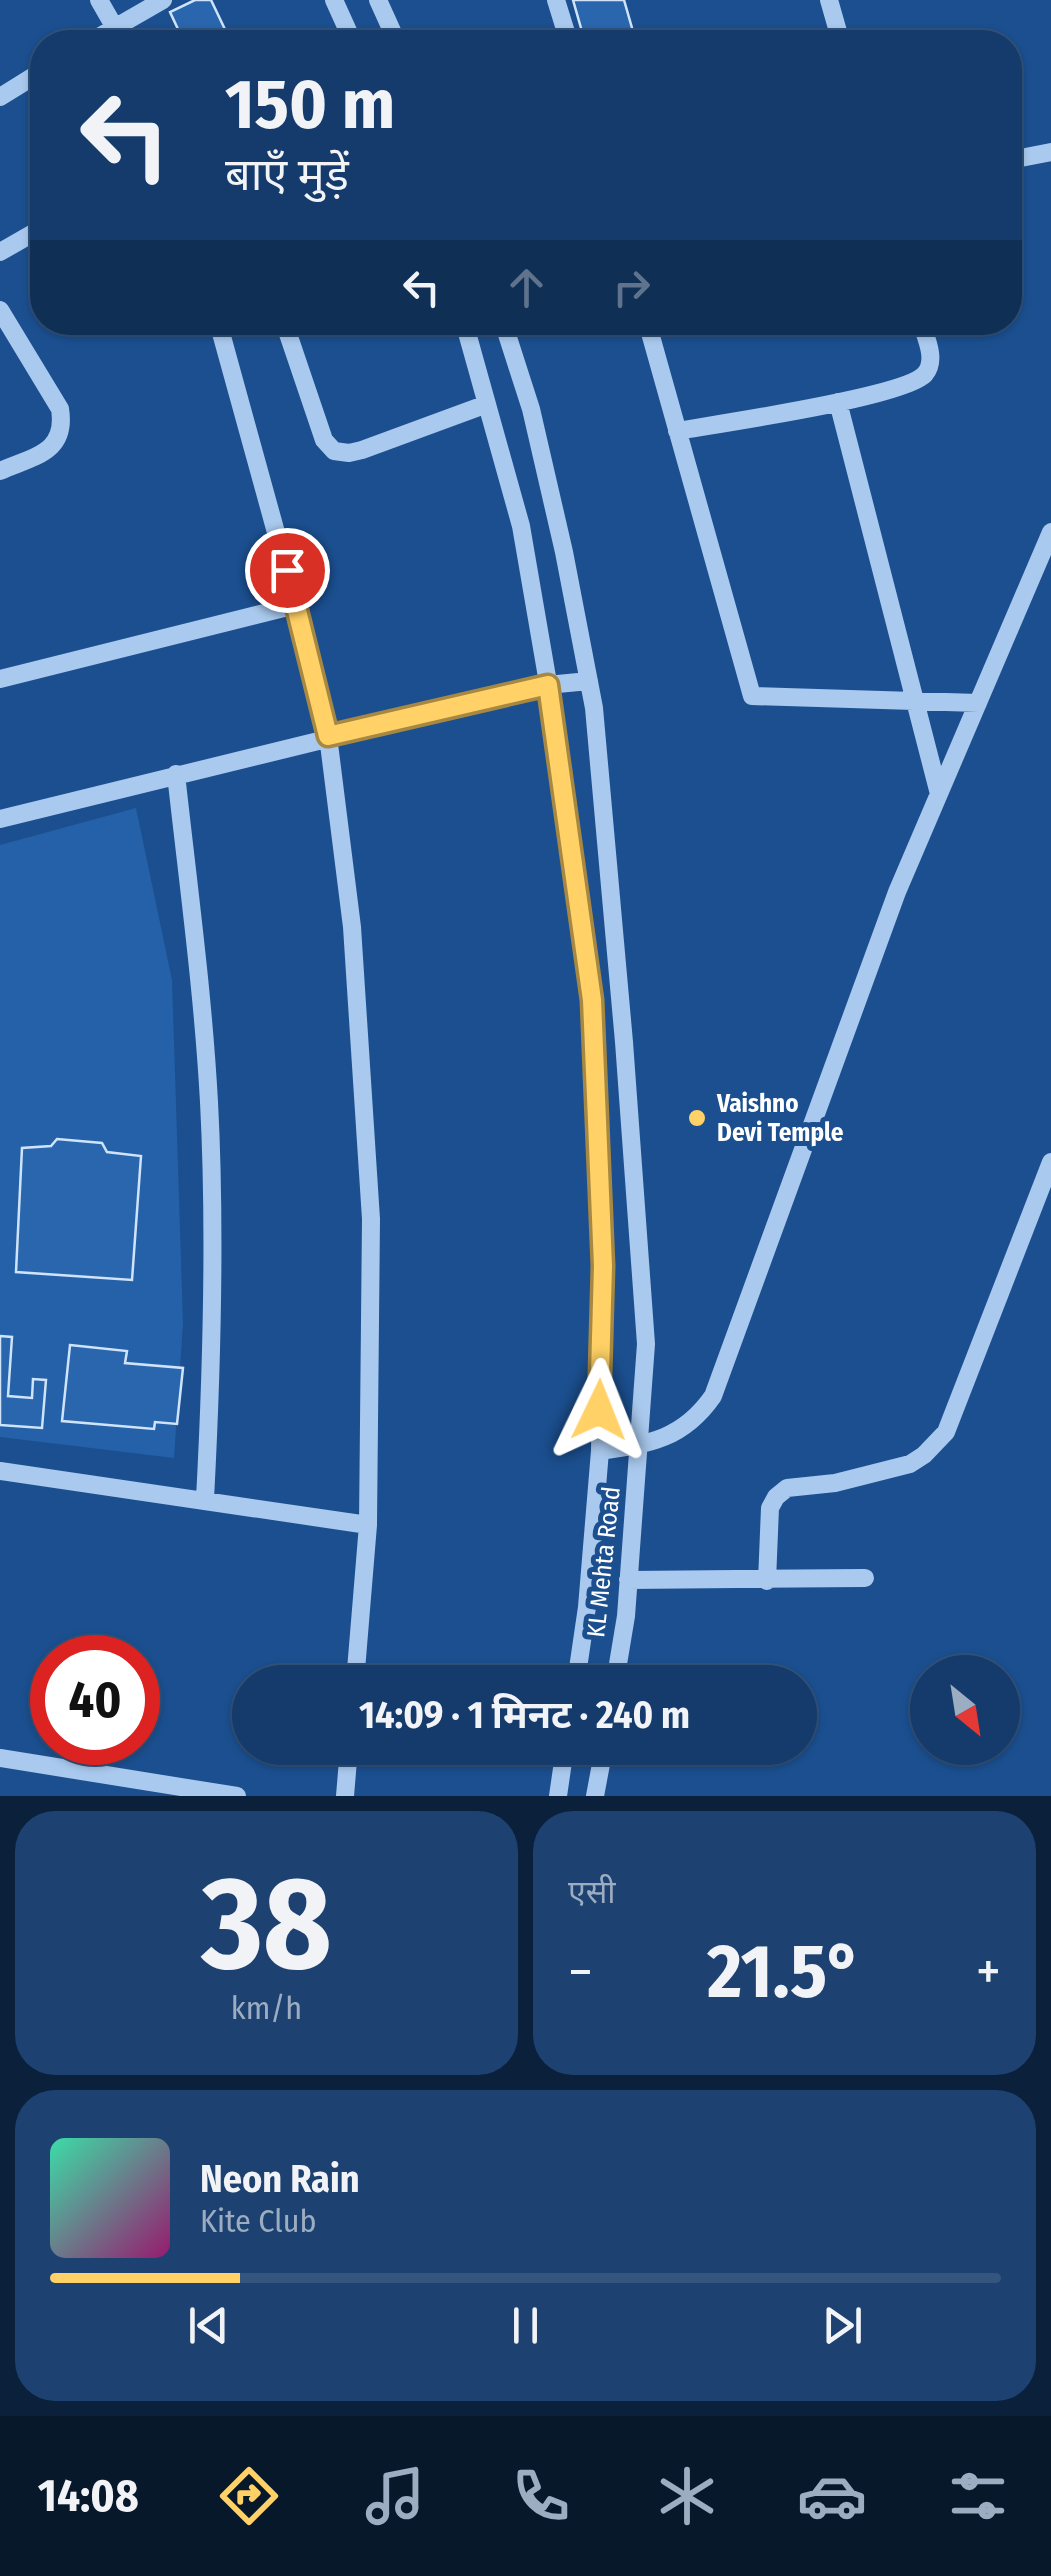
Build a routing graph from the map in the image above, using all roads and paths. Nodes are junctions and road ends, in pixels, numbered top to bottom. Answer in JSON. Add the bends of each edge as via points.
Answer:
{"nodes":[{"id":1,"x":99,"y":0,"type":"edge"},
{"id":2,"x":162,"y":0,"type":"edge"},
{"id":3,"x":334,"y":0,"type":"edge"},
{"id":4,"x":378,"y":0,"type":"edge"},
{"id":5,"x":556,"y":0,"type":"edge"},
{"id":6,"x":829,"y":0,"type":"edge"},
{"id":7,"x":115,"y":28,"type":"junction"},
{"id":8,"x":111,"y":30,"type":"edge"},
{"id":9,"x":348,"y":30,"type":"edge"},
{"id":10,"x":392,"y":30,"type":"edge"},
{"id":11,"x":565,"y":30,"type":"edge"},
{"id":12,"x":838,"y":30,"type":"edge"},
{"id":13,"x":30,"y":78,"type":"edge"},
{"id":14,"x":0,"y":97,"type":"edge"},
{"id":15,"x":1051,"y":152,"type":"edge"},
{"id":16,"x":1022,"y":158,"type":"edge"},
{"id":17,"x":30,"y":235,"type":"edge"},
{"id":18,"x":0,"y":252,"type":"edge"},
{"id":19,"x":0,"y":310,"type":"edge"},
{"id":20,"x":222,"y":335,"type":"edge"},
{"id":21,"x":288,"y":335,"type":"edge"},
{"id":22,"x":468,"y":335,"type":"edge"},
{"id":23,"x":507,"y":335,"type":"edge"},
{"id":24,"x":651,"y":335,"type":"edge"},
{"id":25,"x":925,"y":335,"type":"edge"},
{"id":26,"x":838,"y":402,"type":"junction"},
{"id":27,"x":487,"y":404,"type":"junction"},
{"id":28,"x":677,"y":432,"type":"junction"},
{"id":29,"x":0,"y":470,"type":"edge"},
{"id":30,"x":1051,"y":532,"type":"edge"},
{"id":31,"x":296,"y":605,"type":"junction"},
{"id":32,"x":0,"y":679,"type":"edge"},
{"id":33,"x":590,"y":682,"type":"junction"},
{"id":34,"x":548,"y":685,"type":"junction"},
{"id":35,"x":915,"y":699,"type":"junction"},
{"id":36,"x":978,"y":703,"type":"junction"},
{"id":37,"x":328,"y":736,"type":"junction"},
{"id":38,"x":176,"y":774,"type":"junction"},
{"id":39,"x":939,"y":794,"type":"junction"},
{"id":40,"x":0,"y":818,"type":"edge"},
{"id":41,"x":1051,"y":1162,"type":"edge"},
{"id":42,"x":641,"y":1445,"type":"junction"},
{"id":43,"x":600,"y":1451,"type":"junction"},
{"id":44,"x":0,"y":1471,"type":"edge"},
{"id":45,"x":205,"y":1499,"type":"junction"},
{"id":46,"x":368,"y":1525,"type":"junction"},
{"id":47,"x":865,"y":1578,"type":"dead end"},
{"id":48,"x":628,"y":1580,"type":"junction"},
{"id":49,"x":767,"y":1581,"type":"junction"},
{"id":50,"x":356,"y":1665,"type":"edge"},
{"id":51,"x":579,"y":1665,"type":"edge"},
{"id":52,"x":618,"y":1665,"type":"edge"},
{"id":53,"x":0,"y":1758,"type":"edge"},
{"id":54,"x":348,"y":1765,"type":"edge"},
{"id":55,"x":563,"y":1765,"type":"edge"},
{"id":56,"x":601,"y":1765,"type":"edge"},
{"id":57,"x":237,"y":1796,"type":"edge"},
{"id":58,"x":345,"y":1796,"type":"edge"},
{"id":59,"x":558,"y":1796,"type":"edge"},
{"id":60,"x":596,"y":1796,"type":"edge"}],
"edges":[{"from":1,"to":7,"type":"street"},
{"from":2,"to":7,"type":"street"},
{"from":3,"to":9,"type":"street"},
{"from":4,"to":10,"type":"street"},
{"from":5,"to":11,"type":"street"},
{"from":6,"to":12,"type":"street"},
{"from":7,"to":8,"type":"street"},
{"from":13,"to":14,"type":"street"},
{"from":15,"to":16,"type":"street"},
{"from":17,"to":18,"type":"street"},
{"from":19,"to":29,"type":"street","via":[[60,410],[63,428],[46,450]]},
{"from":20,"to":31,"type":"street"},
{"from":21,"to":27,"type":"street","via":[[324,440],[334,451],[362,450]]},
{"from":22,"to":27,"type":"street","name":"KL Mehta Road"},
{"from":23,"to":33,"type":"street","name":"KL Mehta Road","via":[[531,409]]},
{"from":24,"to":28,"type":"street"},
{"from":25,"to":26,"type":"street","via":[[930,367],[924,376]]},
{"from":26,"to":28,"type":"street"},
{"from":26,"to":35,"type":"street"},
{"from":27,"to":34,"type":"street","name":"KL Mehta Road","via":[[521,526]]},
{"from":28,"to":35,"type":"street","via":[[752,696]]},
{"from":30,"to":36,"type":"street"},
{"from":31,"to":32,"type":"street"},
{"from":31,"to":37,"type":"street"},
{"from":33,"to":34,"type":"street"},
{"from":33,"to":42,"type":"street","name":"KL Mehta Road","via":[[646,1344]]},
{"from":34,"to":37,"type":"street"},
{"from":34,"to":43,"type":"street","name":"KL Mehta Road","via":[[592,1000],[603,1266]]},
{"from":35,"to":36,"type":"street"},
{"from":35,"to":39,"type":"street"},
{"from":36,"to":39,"type":"street"},
{"from":37,"to":38,"type":"street"},
{"from":37,"to":46,"type":"street","via":[[352,927],[371,1219]]},
{"from":38,"to":40,"type":"street"},
{"from":38,"to":45,"type":"street","via":[[212,1158]]},
{"from":39,"to":42,"type":"street","via":[[713,1396],[678,1432]]},
{"from":41,"to":49,"type":"street","via":[[946,1432],[910,1464],[787,1488],[776,1497]]},
{"from":42,"to":43,"type":"street"},
{"from":42,"to":48,"type":"street","name":"KL Mehta Road"},
{"from":43,"to":51,"type":"street","name":"KL Mehta Road"},
{"from":44,"to":45,"type":"street"},
{"from":45,"to":46,"type":"street"},
{"from":46,"to":50,"type":"street"},
{"from":47,"to":49,"type":"street"},
{"from":48,"to":49,"type":"street"},
{"from":48,"to":52,"type":"street","name":"KL Mehta Road"},
{"from":53,"to":57,"type":"street"},
{"from":54,"to":58,"type":"street"},
{"from":55,"to":59,"type":"street"},
{"from":56,"to":60,"type":"street"}]}
